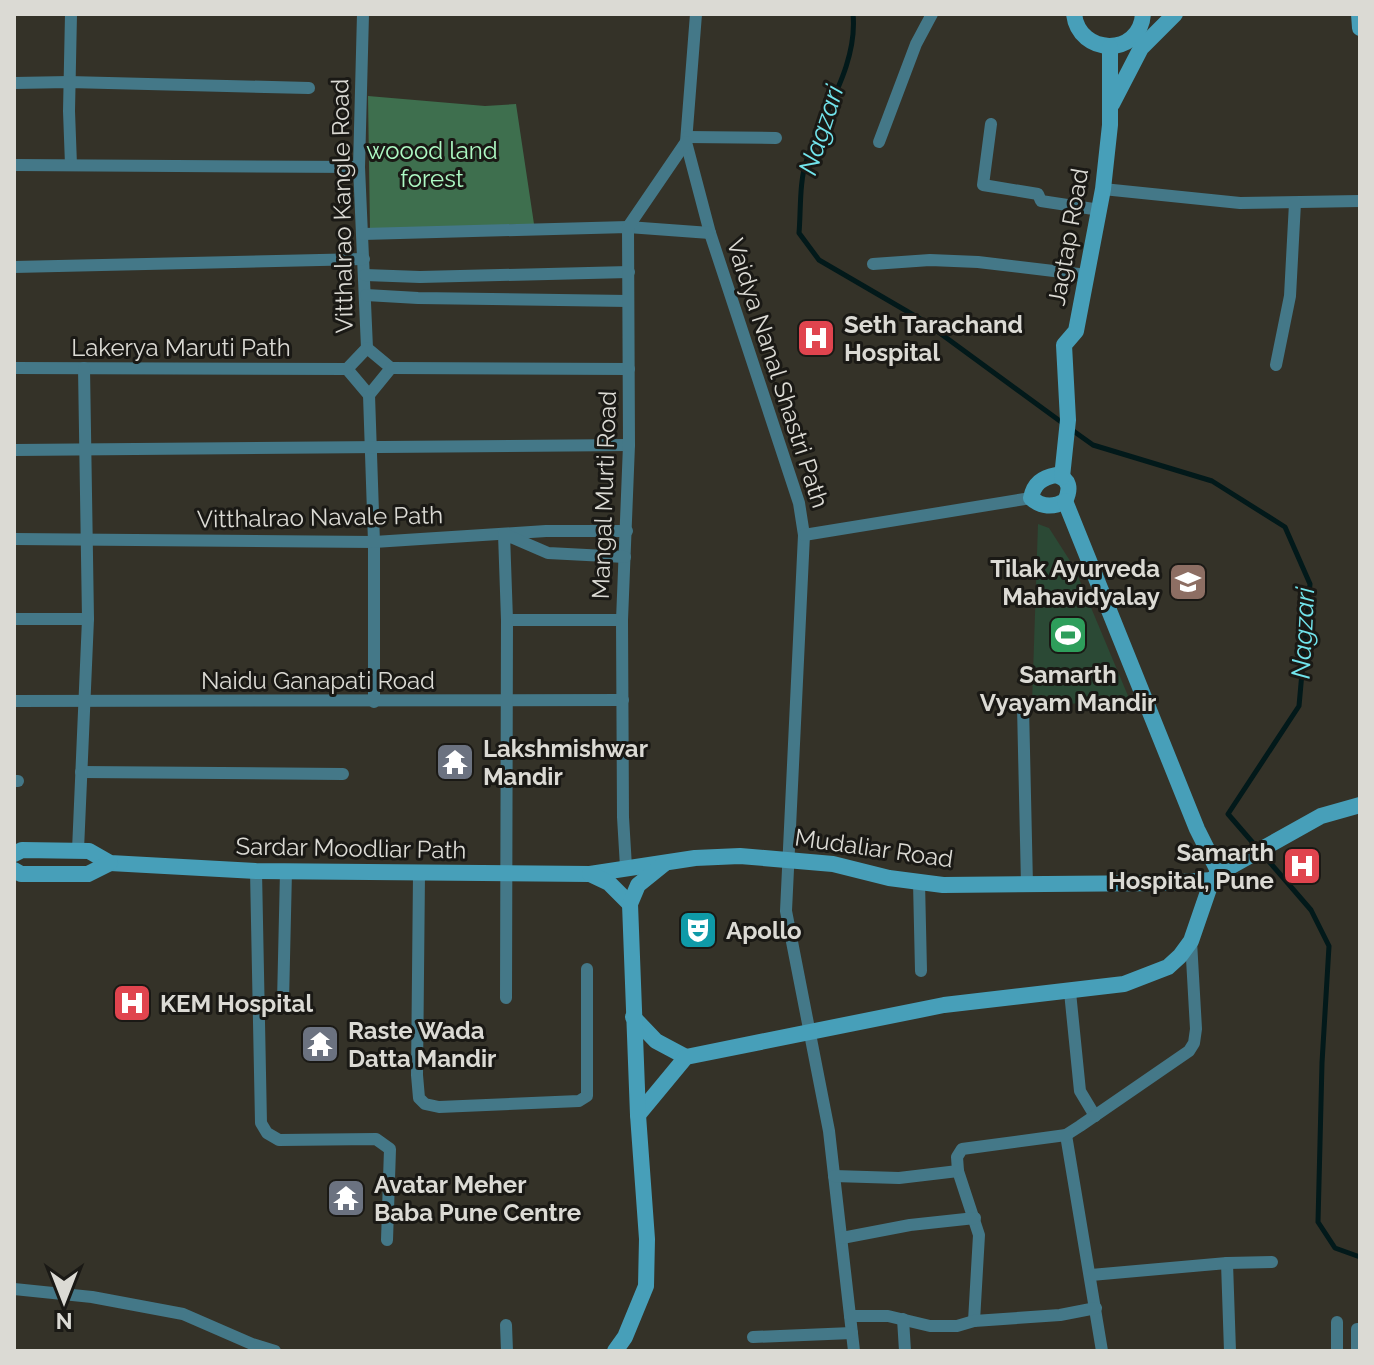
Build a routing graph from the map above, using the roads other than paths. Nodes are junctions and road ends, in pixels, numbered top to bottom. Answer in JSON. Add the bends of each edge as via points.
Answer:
{"nodes":[{"id":1,"x":71,"y":14,"type":"edge"},
{"id":2,"x":363,"y":14,"type":"edge"},
{"id":3,"x":696,"y":14,"type":"edge"},
{"id":4,"x":932,"y":14,"type":"edge"},
{"id":5,"x":1074,"y":14,"type":"edge"},
{"id":6,"x":1143,"y":14,"type":"edge"},
{"id":7,"x":1175,"y":14,"type":"edge"},
{"id":8,"x":1359,"y":14,"type":"edge"},
{"id":9,"x":1360,"y":28,"type":"edge"},
{"id":10,"x":1110,"y":47,"type":"junction"},
{"id":11,"x":69,"y":82,"type":"junction"},
{"id":12,"x":14,"y":83,"type":"edge"},
{"id":13,"x":309,"y":88,"type":"dead end"},
{"id":14,"x":1110,"y":109,"type":"junction"},
{"id":15,"x":991,"y":124,"type":"dead end"},
{"id":16,"x":776,"y":138,"type":"dead end"},
{"id":17,"x":686,"y":140,"type":"junction"},
{"id":18,"x":879,"y":142,"type":"dead end"},
{"id":19,"x":14,"y":165,"type":"edge"},
{"id":20,"x":71,"y":165,"type":"junction"},
{"id":21,"x":359,"y":167,"type":"junction"},
{"id":22,"x":1103,"y":189,"type":"junction"},
{"id":23,"x":1360,"y":201,"type":"edge"},
{"id":24,"x":1295,"y":203,"type":"junction"},
{"id":25,"x":1100,"y":210,"type":"junction"},
{"id":26,"x":628,"y":227,"type":"junction"},
{"id":27,"x":710,"y":233,"type":"junction"},
{"id":28,"x":363,"y":234,"type":"junction"},
{"id":29,"x":364,"y":259,"type":"junction"},
{"id":30,"x":873,"y":264,"type":"dead end"},
{"id":31,"x":14,"y":267,"type":"edge"},
{"id":32,"x":629,"y":272,"type":"junction"},
{"id":33,"x":365,"y":275,"type":"junction"},
{"id":34,"x":1087,"y":275,"type":"junction"},
{"id":35,"x":366,"y":295,"type":"junction"},
{"id":36,"x":628,"y":301,"type":"junction"},
{"id":37,"x":367,"y":348,"type":"junction"},
{"id":38,"x":1276,"y":365,"type":"dead end"},
{"id":39,"x":14,"y":368,"type":"edge"},
{"id":40,"x":84,"y":368,"type":"junction"},
{"id":41,"x":391,"y":368,"type":"junction"},
{"id":42,"x":347,"y":369,"type":"junction"},
{"id":43,"x":629,"y":369,"type":"junction"},
{"id":44,"x":369,"y":395,"type":"junction"},
{"id":45,"x":629,"y":445,"type":"junction"},
{"id":46,"x":85,"y":448,"type":"junction"},
{"id":47,"x":369,"y":448,"type":"junction"},
{"id":48,"x":14,"y":450,"type":"edge"},
{"id":49,"x":1062,"y":477,"type":"junction"},
{"id":50,"x":1031,"y":498,"type":"junction"},
{"id":51,"x":1065,"y":501,"type":"junction"},
{"id":52,"x":627,"y":531,"type":"junction"},
{"id":53,"x":504,"y":534,"type":"junction"},
{"id":54,"x":804,"y":535,"type":"junction"},
{"id":55,"x":14,"y":539,"type":"edge"},
{"id":56,"x":87,"y":540,"type":"junction"},
{"id":57,"x":374,"y":542,"type":"junction"},
{"id":58,"x":625,"y":557,"type":"junction"},
{"id":59,"x":14,"y":619,"type":"edge"},
{"id":60,"x":88,"y":619,"type":"junction"},
{"id":61,"x":507,"y":620,"type":"junction"},
{"id":62,"x":622,"y":620,"type":"junction"},
{"id":63,"x":507,"y":700,"type":"junction"},
{"id":64,"x":623,"y":700,"type":"junction"},
{"id":65,"x":14,"y":701,"type":"edge"},
{"id":66,"x":374,"y":702,"type":"junction"},
{"id":67,"x":85,"y":703,"type":"junction"},
{"id":68,"x":1023,"y":706,"type":"dead end"},
{"id":69,"x":81,"y":772,"type":"junction"},
{"id":70,"x":343,"y":774,"type":"dead end"},
{"id":71,"x":1360,"y":805,"type":"edge"},
{"id":72,"x":78,"y":850,"type":"junction"},
{"id":73,"x":14,"y":854,"type":"edge"},
{"id":74,"x":787,"y":860,"type":"junction"},
{"id":75,"x":110,"y":863,"type":"junction"},
{"id":76,"x":665,"y":863,"type":"junction"},
{"id":77,"x":626,"y":867,"type":"junction"},
{"id":78,"x":14,"y":870,"type":"edge"},
{"id":79,"x":256,"y":871,"type":"junction"},
{"id":80,"x":286,"y":871,"type":"junction"},
{"id":81,"x":1220,"y":873,"type":"junction"},
{"id":82,"x":419,"y":874,"type":"junction"},
{"id":83,"x":590,"y":874,"type":"junction"},
{"id":84,"x":509,"y":875,"type":"junction"},
{"id":85,"x":919,"y":882,"type":"junction"},
{"id":86,"x":1027,"y":885,"type":"junction"},
{"id":87,"x":630,"y":904,"type":"junction"},
{"id":88,"x":1191,"y":941,"type":"junction"},
{"id":89,"x":587,"y":969,"type":"dead end"},
{"id":90,"x":921,"y":971,"type":"dead end"},
{"id":91,"x":1070,"y":992,"type":"junction"},
{"id":92,"x":506,"y":998,"type":"dead end"},
{"id":93,"x":283,"y":1002,"type":"dead end"},
{"id":94,"x":633,"y":1017,"type":"junction"},
{"id":95,"x":811,"y":1033,"type":"junction"},
{"id":96,"x":686,"y":1057,"type":"junction"},
{"id":97,"x":638,"y":1115,"type":"junction"},
{"id":98,"x":1095,"y":1116,"type":"junction"},
{"id":99,"x":1066,"y":1135,"type":"junction"},
{"id":100,"x":958,"y":1171,"type":"junction"},
{"id":101,"x":834,"y":1176,"type":"junction"},
{"id":102,"x":975,"y":1218,"type":"junction"},
{"id":103,"x":842,"y":1238,"type":"junction"},
{"id":104,"x":387,"y":1240,"type":"dead end"},
{"id":105,"x":1272,"y":1262,"type":"dead end"},
{"id":106,"x":1227,"y":1263,"type":"junction"},
{"id":107,"x":1091,"y":1275,"type":"junction"},
{"id":108,"x":14,"y":1289,"type":"edge"},
{"id":109,"x":1096,"y":1308,"type":"junction"},
{"id":110,"x":850,"y":1316,"type":"junction"},
{"id":111,"x":903,"y":1319,"type":"junction"},
{"id":112,"x":974,"y":1321,"type":"junction"},
{"id":113,"x":1337,"y":1322,"type":"dead end"},
{"id":114,"x":506,"y":1325,"type":"dead end"},
{"id":115,"x":1360,"y":1329,"type":"edge"},
{"id":116,"x":852,"y":1333,"type":"junction"},
{"id":117,"x":753,"y":1337,"type":"dead end"},
{"id":118,"x":275,"y":1351,"type":"edge"},
{"id":119,"x":507,"y":1351,"type":"edge"},
{"id":120,"x":615,"y":1351,"type":"edge"},
{"id":121,"x":854,"y":1351,"type":"edge"},
{"id":122,"x":905,"y":1351,"type":"edge"},
{"id":123,"x":1102,"y":1351,"type":"edge"},
{"id":124,"x":1230,"y":1351,"type":"edge"},
{"id":125,"x":1337,"y":1351,"type":"edge"},
{"id":126,"x":1357,"y":1351,"type":"edge"}],
"edges":[{"from":1,"to":11,"type":"street"},
{"from":2,"to":21,"type":"street","name":"Vitthalrao Kangle Road"},
{"from":3,"to":17,"type":"street"},
{"from":4,"to":18,"type":"street"},
{"from":5,"to":10,"type":"street","via":[[1084,37]]},
{"from":6,"to":10,"type":"street","via":[[1139,31]]},
{"from":7,"to":14,"type":"street","via":[[1141,48]]},
{"from":8,"to":9,"type":"street"},
{"from":10,"to":14,"type":"street","name":"Jagtap Road"},
{"from":11,"to":12,"type":"street"},
{"from":11,"to":13,"type":"street"},
{"from":11,"to":20,"type":"street"},
{"from":14,"to":22,"type":"street","name":"Jagtap Road"},
{"from":15,"to":25,"type":"street","via":[[983,185]]},
{"from":16,"to":17,"type":"street"},
{"from":17,"to":26,"type":"street"},
{"from":17,"to":27,"type":"street","name":"Vaidya Nanal Shastri Path"},
{"from":19,"to":20,"type":"street"},
{"from":20,"to":21,"type":"street"},
{"from":21,"to":28,"type":"street","name":"Vitthalrao Kangle Road"},
{"from":22,"to":24,"type":"street"},
{"from":22,"to":25,"type":"street","name":"Jagtap Road"},
{"from":23,"to":24,"type":"street"},
{"from":24,"to":38,"type":"street","via":[[1290,296]]},
{"from":25,"to":34,"type":"street","name":"Jagtap Road"},
{"from":26,"to":27,"type":"street"},
{"from":26,"to":28,"type":"street"},
{"from":26,"to":32,"type":"street","name":"Mangal Murti Road"},
{"from":27,"to":54,"type":"street","name":"Vaidya Nanal Shastri Path","via":[[799,503]]},
{"from":28,"to":29,"type":"street","name":"Vitthalrao Kangle Road"},
{"from":29,"to":31,"type":"street"},
{"from":29,"to":33,"type":"street","name":"Vitthalrao Kangle Road"},
{"from":30,"to":34,"type":"street","via":[[978,262]]},
{"from":32,"to":33,"type":"street"},
{"from":32,"to":36,"type":"street","name":"Mangal Murti Road"},
{"from":33,"to":35,"type":"street","name":"Vitthalrao Kangle Road"},
{"from":34,"to":49,"type":"street","name":"Jagtap Road","via":[[1076,331],[1064,345],[1067,427]]},
{"from":35,"to":36,"type":"street"},
{"from":35,"to":37,"type":"street","name":"Vitthalrao Kangle Road"},
{"from":36,"to":43,"type":"street","name":"Mangal Murti Road"},
{"from":37,"to":41,"type":"street","name":"Vitthalrao Kangle Road"},
{"from":37,"to":42,"type":"street","name":"Vitthalrao Kangle Road"},
{"from":39,"to":40,"type":"street","name":"Lakerya Maruti Path"},
{"from":40,"to":42,"type":"street","name":"Lakerya Maruti Path"},
{"from":40,"to":46,"type":"street"},
{"from":41,"to":43,"type":"street"},
{"from":41,"to":44,"type":"street"},
{"from":42,"to":44,"type":"street","name":"Vitthalrao Kangle Road"},
{"from":43,"to":45,"type":"street","name":"Mangal Murti Road"},
{"from":44,"to":47,"type":"street"},
{"from":45,"to":47,"type":"street"},
{"from":45,"to":52,"type":"street","name":"Mangal Murti Road"},
{"from":46,"to":47,"type":"street"},
{"from":46,"to":48,"type":"street"},
{"from":46,"to":56,"type":"street"},
{"from":47,"to":57,"type":"street"},
{"from":49,"to":50,"type":"street","via":[[1044,478],[1033,487]]},
{"from":49,"to":51,"type":"street","via":[[1068,484]]},
{"from":50,"to":51,"type":"street","via":[[1050,506]]},
{"from":50,"to":54,"type":"street"},
{"from":51,"to":81,"type":"street","via":[[1197,829]]},
{"from":52,"to":53,"type":"street","name":"Vitthalrao Navale Path"},
{"from":52,"to":58,"type":"street","name":"Mangal Murti Road"},
{"from":53,"to":57,"type":"street","name":"Vitthalrao Navale Path"},
{"from":53,"to":58,"type":"street","via":[[548,553]]},
{"from":53,"to":61,"type":"street"},
{"from":54,"to":74,"type":"street","name":"Vaidya Nanal Shastri Path"},
{"from":55,"to":56,"type":"street","name":"Vitthalrao Navale Path"},
{"from":56,"to":57,"type":"street","name":"Vitthalrao Navale Path"},
{"from":56,"to":60,"type":"street"},
{"from":57,"to":66,"type":"street"},
{"from":58,"to":62,"type":"street","name":"Mangal Murti Road"},
{"from":59,"to":60,"type":"street"},
{"from":60,"to":67,"type":"street"},
{"from":61,"to":62,"type":"street"},
{"from":61,"to":63,"type":"street"},
{"from":62,"to":64,"type":"street","name":"Mangal Murti Road"},
{"from":63,"to":64,"type":"street","name":"Naidu Ganapati Road"},
{"from":63,"to":66,"type":"street","name":"Naidu Ganapati Road"},
{"from":63,"to":84,"type":"street"},
{"from":64,"to":77,"type":"street","name":"Mangal Murti Road"},
{"from":65,"to":67,"type":"street","name":"Naidu Ganapati Road"},
{"from":66,"to":67,"type":"street","name":"Naidu Ganapati Road"},
{"from":67,"to":69,"type":"street"},
{"from":68,"to":86,"type":"street"},
{"from":69,"to":70,"type":"street"},
{"from":69,"to":72,"type":"street"},
{"from":71,"to":81,"type":"street","via":[[1321,816]]},
{"from":72,"to":73,"type":"street","name":"Sardar Moodliar Path"},
{"from":72,"to":75,"type":"street","name":"Sardar Moodliar Path"},
{"from":74,"to":76,"type":"street","name":"Mudaliar Road","via":[[740,856]]},
{"from":74,"to":85,"type":"street","name":"Mudaliar Road"},
{"from":74,"to":95,"type":"street","name":"Vaidya Nanal Shastri Path","via":[[786,911]]},
{"from":75,"to":78,"type":"street","name":"Sardar Moodliar Path","via":[[88,874]]},
{"from":75,"to":79,"type":"street","name":"Sardar Moodliar Path"},
{"from":76,"to":77,"type":"street","name":"Mudaliar Road"},
{"from":76,"to":87,"type":"street","via":[[638,885]]},
{"from":77,"to":83,"type":"street","name":"Sardar Moodliar Path"},
{"from":79,"to":80,"type":"street","name":"Sardar Moodliar Path"},
{"from":79,"to":104,"type":"street","via":[[261,1123],[279,1140],[385,1143],[390,1149]]},
{"from":80,"to":82,"type":"street","name":"Sardar Moodliar Path"},
{"from":80,"to":93,"type":"street"},
{"from":81,"to":86,"type":"street","name":"Mudaliar Road"},
{"from":81,"to":88,"type":"street"},
{"from":82,"to":84,"type":"street","name":"Sardar Moodliar Path"},
{"from":82,"to":89,"type":"street","via":[[417,1075],[419,1098],[425,1104],[579,1101],[587,1096]]},
{"from":83,"to":84,"type":"street","name":"Sardar Moodliar Path"},
{"from":83,"to":87,"type":"street","via":[[609,883]]},
{"from":84,"to":92,"type":"street"},
{"from":85,"to":86,"type":"street","name":"Mudaliar Road"},
{"from":85,"to":90,"type":"street"},
{"from":87,"to":94,"type":"street"},
{"from":88,"to":91,"type":"street","via":[[1168,967],[1124,984]]},
{"from":88,"to":98,"type":"street","via":[[1194,1043]]},
{"from":91,"to":95,"type":"street","via":[[944,1005]]},
{"from":91,"to":98,"type":"street","via":[[1080,1091]]},
{"from":94,"to":96,"type":"street","via":[[656,1041]]},
{"from":94,"to":97,"type":"street"},
{"from":95,"to":96,"type":"street"},
{"from":95,"to":101,"type":"street","name":"Vaidya Nanal Shastri Path"},
{"from":96,"to":97,"type":"street"},
{"from":97,"to":120,"type":"street","via":[[646,1286]]},
{"from":98,"to":99,"type":"street"},
{"from":99,"to":100,"type":"street","via":[[970,1146],[957,1157]]},
{"from":99,"to":107,"type":"street"},
{"from":100,"to":101,"type":"street","via":[[899,1178]]},
{"from":100,"to":102,"type":"street"},
{"from":101,"to":103,"type":"street","name":"Vaidya Nanal Shastri Path"},
{"from":102,"to":103,"type":"street"},
{"from":102,"to":112,"type":"street","via":[[979,1235]]},
{"from":103,"to":110,"type":"street","name":"Vaidya Nanal Shastri Path"},
{"from":105,"to":106,"type":"street"},
{"from":106,"to":107,"type":"street"},
{"from":106,"to":124,"type":"street"},
{"from":107,"to":109,"type":"street"},
{"from":108,"to":118,"type":"street","via":[[171,1311]]},
{"from":109,"to":112,"type":"street"},
{"from":109,"to":123,"type":"street"},
{"from":110,"to":111,"type":"street"},
{"from":110,"to":116,"type":"street","name":"Vaidya Nanal Shastri Path"},
{"from":111,"to":112,"type":"street","via":[[930,1326]]},
{"from":111,"to":122,"type":"street"},
{"from":113,"to":125,"type":"street"},
{"from":114,"to":119,"type":"street"},
{"from":115,"to":126,"type":"street"},
{"from":116,"to":117,"type":"street"},
{"from":116,"to":121,"type":"street","name":"Vaidya Nanal Shastri Path"}]}
